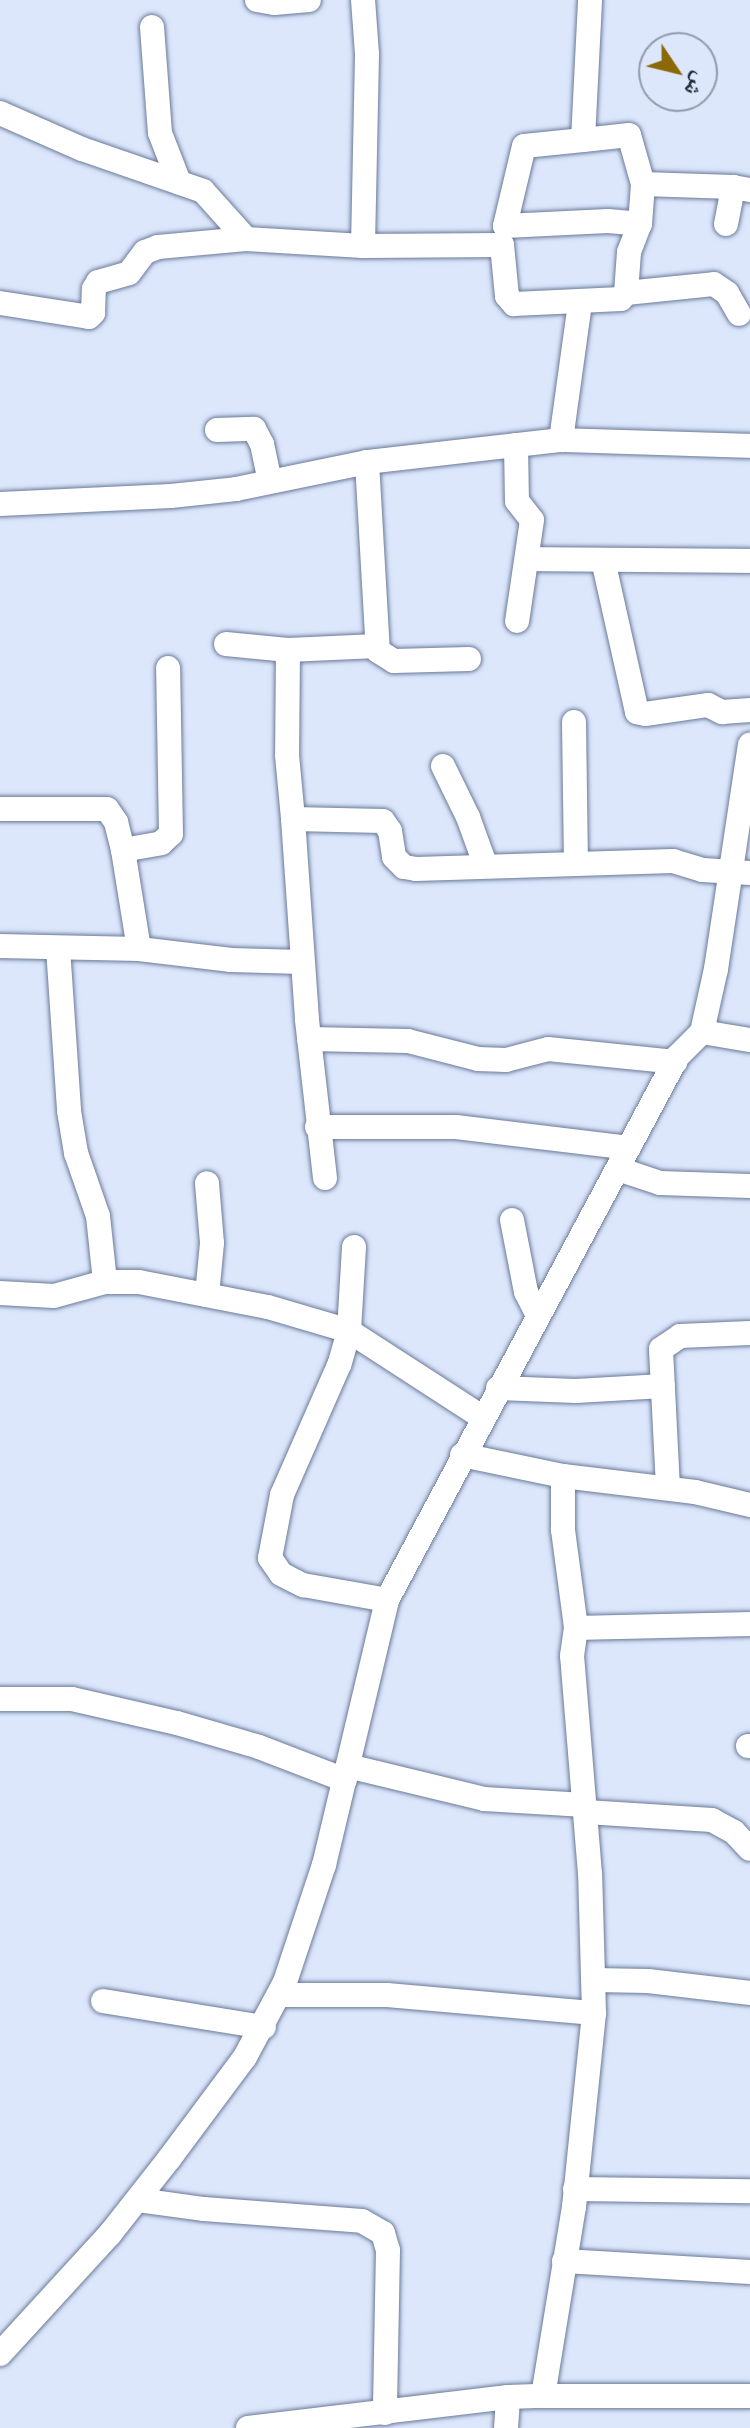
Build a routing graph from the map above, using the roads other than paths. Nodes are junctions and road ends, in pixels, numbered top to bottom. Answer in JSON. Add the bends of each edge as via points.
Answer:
{"nodes":[{"id":1,"x":257,"y":0,"type":"edge"},
{"id":2,"x":309,"y":0,"type":"edge"},
{"id":3,"x":363,"y":0,"type":"edge"},
{"id":4,"x":590,"y":0,"type":"edge"},
{"id":5,"x":152,"y":27,"type":"dead end"},
{"id":6,"x":0,"y":113,"type":"edge"},
{"id":7,"x":583,"y":140,"type":"junction"},
{"id":8,"x":179,"y":182,"type":"junction"},
{"id":9,"x":643,"y":184,"type":"junction"},
{"id":10,"x":741,"y":188,"type":"edge"},
{"id":11,"x":640,"y":224,"type":"junction"},
{"id":12,"x":726,"y":224,"type":"dead end"},
{"id":13,"x":504,"y":236,"type":"junction"},
{"id":14,"x":246,"y":239,"type":"junction"},
{"id":15,"x":363,"y":246,"type":"junction"},
{"id":16,"x":626,"y":293,"type":"junction"},
{"id":17,"x":0,"y":303,"type":"edge"},
{"id":18,"x":580,"y":303,"type":"junction"},
{"id":19,"x":739,"y":314,"type":"dead end"},
{"id":20,"x":217,"y":430,"type":"dead end"},
{"id":21,"x":561,"y":440,"type":"junction"},
{"id":22,"x":516,"y":445,"type":"junction"},
{"id":23,"x":750,"y":446,"type":"edge"},
{"id":24,"x":367,"y":462,"type":"junction"},
{"id":25,"x":270,"y":481,"type":"junction"},
{"id":26,"x":0,"y":504,"type":"edge"},
{"id":27,"x":528,"y":559,"type":"junction"},
{"id":28,"x":603,"y":560,"type":"junction"},
{"id":29,"x":750,"y":561,"type":"edge"},
{"id":30,"x":517,"y":621,"type":"dead end"},
{"id":31,"x":226,"y":644,"type":"dead end"},
{"id":32,"x":377,"y":646,"type":"junction"},
{"id":33,"x":288,"y":650,"type":"junction"},
{"id":34,"x":469,"y":659,"type":"dead end"},
{"id":35,"x":168,"y":668,"type":"dead end"},
{"id":36,"x":750,"y":710,"type":"edge"},
{"id":37,"x":574,"y":722,"type":"dead end"},
{"id":38,"x":750,"y":745,"type":"edge"},
{"id":39,"x":443,"y":766,"type":"dead end"},
{"id":40,"x":747,"y":787,"type":"edge"},
{"id":41,"x":0,"y":809,"type":"edge"},
{"id":42,"x":293,"y":819,"type":"junction"},
{"id":43,"x":123,"y":850,"type":"junction"},
{"id":44,"x":576,"y":862,"type":"junction"},
{"id":45,"x":485,"y":864,"type":"junction"},
{"id":46,"x":740,"y":873,"type":"edge"},
{"id":47,"x":0,"y":946,"type":"edge"},
{"id":48,"x":58,"y":948,"type":"junction"},
{"id":49,"x":139,"y":949,"type":"junction"},
{"id":50,"x":302,"y":962,"type":"junction"},
{"id":51,"x":702,"y":1032,"type":"junction"},
{"id":52,"x":309,"y":1039,"type":"junction"},
{"id":53,"x":750,"y":1040,"type":"edge"},
{"id":54,"x":675,"y":1062,"type":"junction"},
{"id":55,"x":317,"y":1127,"type":"junction"},
{"id":56,"x":623,"y":1159,"type":"junction"},
{"id":57,"x":325,"y":1178,"type":"dead end"},
{"id":58,"x":207,"y":1183,"type":"dead end"},
{"id":59,"x":750,"y":1186,"type":"edge"},
{"id":60,"x":512,"y":1220,"type":"dead end"},
{"id":61,"x":354,"y":1247,"type":"dead end"},
{"id":62,"x":105,"y":1282,"type":"junction"},
{"id":63,"x":0,"y":1293,"type":"edge"},
{"id":64,"x":207,"y":1295,"type":"junction"},
{"id":65,"x":537,"y":1314,"type":"junction"},
{"id":66,"x":349,"y":1331,"type":"junction"},
{"id":67,"x":750,"y":1333,"type":"edge"},
{"id":68,"x":663,"y":1386,"type":"junction"},
{"id":69,"x":498,"y":1388,"type":"junction"},
{"id":70,"x":482,"y":1417,"type":"junction"},
{"id":71,"x":462,"y":1455,"type":"junction"},
{"id":72,"x":563,"y":1476,"type":"junction"},
{"id":73,"x":668,"y":1488,"type":"junction"},
{"id":74,"x":750,"y":1505,"type":"edge"},
{"id":75,"x":387,"y":1600,"type":"junction"},
{"id":76,"x":750,"y":1624,"type":"edge"},
{"id":77,"x":576,"y":1628,"type":"junction"},
{"id":78,"x":0,"y":1699,"type":"edge"},
{"id":79,"x":347,"y":1773,"type":"junction"},
{"id":80,"x":585,"y":1808,"type":"junction"},
{"id":81,"x":750,"y":1849,"type":"edge"},
{"id":82,"x":594,"y":1980,"type":"junction"},
{"id":83,"x":750,"y":1993,"type":"edge"},
{"id":84,"x":279,"y":1995,"type":"junction"},
{"id":85,"x":103,"y":2001,"type":"dead end"},
{"id":86,"x":594,"y":2013,"type":"junction"},
{"id":87,"x":264,"y":2027,"type":"junction"},
{"id":88,"x":575,"y":2189,"type":"junction"},
{"id":89,"x":750,"y":2191,"type":"edge"},
{"id":90,"x":138,"y":2200,"type":"junction"},
{"id":91,"x":564,"y":2261,"type":"junction"},
{"id":92,"x":750,"y":2272,"type":"edge"},
{"id":93,"x":0,"y":2354,"type":"edge"},
{"id":94,"x":543,"y":2396,"type":"junction"},
{"id":95,"x":750,"y":2396,"type":"edge"},
{"id":96,"x":508,"y":2397,"type":"junction"},
{"id":97,"x":385,"y":2413,"type":"junction"},
{"id":98,"x":327,"y":2424,"type":"edge"},
{"id":99,"x":248,"y":2428,"type":"edge"},
{"id":100,"x":506,"y":2428,"type":"edge"}],
"edges":[{"from":1,"to":2,"type":"street"},
{"from":3,"to":15,"type":"street"},
{"from":4,"to":7,"type":"street"},
{"from":5,"to":8,"type":"street","via":[[160,133]]},
{"from":6,"to":8,"type":"street","via":[[82,149]]},
{"from":7,"to":9,"type":"street","via":[[629,135]]},
{"from":7,"to":13,"type":"street","via":[[524,146]]},
{"from":8,"to":14,"type":"street","via":[[206,194]]},
{"from":9,"to":10,"type":"street"},
{"from":9,"to":11,"type":"street"},
{"from":10,"to":12,"type":"street"},
{"from":11,"to":13,"type":"street","via":[[594,221]]},
{"from":11,"to":16,"type":"street","via":[[629,252]]},
{"from":13,"to":15,"type":"street"},
{"from":13,"to":18,"type":"street","via":[[510,302]]},
{"from":14,"to":15,"type":"street"},
{"from":14,"to":17,"type":"street","via":[[149,250],[129,273],[95,285],[89,317]]},
{"from":16,"to":18,"type":"street","via":[[619,301]]},
{"from":16,"to":19,"type":"street","via":[[714,284],[727,293]]},
{"from":18,"to":21,"type":"street"},
{"from":20,"to":25,"type":"street","via":[[254,429]]},
{"from":21,"to":22,"type":"street"},
{"from":21,"to":23,"type":"street"},
{"from":22,"to":24,"type":"street"},
{"from":22,"to":27,"type":"street","via":[[517,501],[532,520]]},
{"from":24,"to":25,"type":"street"},
{"from":24,"to":32,"type":"street"},
{"from":25,"to":26,"type":"street","via":[[171,496]]},
{"from":27,"to":28,"type":"street"},
{"from":27,"to":30,"type":"street"},
{"from":28,"to":29,"type":"street"},
{"from":28,"to":36,"type":"street","via":[[637,712],[708,705],[722,712]]},
{"from":31,"to":33,"type":"street"},
{"from":32,"to":33,"type":"street"},
{"from":32,"to":34,"type":"street","via":[[394,661]]},
{"from":33,"to":42,"type":"street","via":[[287,755]]},
{"from":35,"to":43,"type":"street","via":[[171,834],[161,843]]},
{"from":37,"to":44,"type":"street"},
{"from":38,"to":40,"type":"street"},
{"from":39,"to":45,"type":"street"},
{"from":40,"to":46,"type":"street"},
{"from":41,"to":43,"type":"street","via":[[107,809]]},
{"from":42,"to":45,"type":"street","via":[[383,821],[394,857],[404,867]]},
{"from":42,"to":50,"type":"street"},
{"from":43,"to":49,"type":"street"},
{"from":44,"to":45,"type":"street"},
{"from":44,"to":46,"type":"street","via":[[673,861]]},
{"from":46,"to":51,"type":"street"},
{"from":47,"to":48,"type":"street"},
{"from":48,"to":49,"type":"street"},
{"from":48,"to":62,"type":"street","via":[[69,1111],[76,1153],[98,1216]]},
{"from":49,"to":50,"type":"street"},
{"from":50,"to":52,"type":"street"},
{"from":51,"to":53,"type":"street"},
{"from":51,"to":54,"type":"street"},
{"from":52,"to":54,"type":"street","via":[[417,1042],[478,1059],[506,1060],[548,1049]]},
{"from":52,"to":55,"type":"street"},
{"from":54,"to":56,"type":"street"},
{"from":55,"to":56,"type":"street","via":[[456,1127]]},
{"from":55,"to":57,"type":"street"},
{"from":56,"to":59,"type":"street","via":[[660,1183]]},
{"from":56,"to":65,"type":"street"},
{"from":58,"to":64,"type":"street","via":[[212,1243]]},
{"from":60,"to":65,"type":"street","via":[[526,1292]]},
{"from":61,"to":66,"type":"street"},
{"from":62,"to":63,"type":"street","via":[[54,1296]]},
{"from":62,"to":64,"type":"street","via":[[139,1282]]},
{"from":64,"to":66,"type":"street"},
{"from":65,"to":69,"type":"street"},
{"from":66,"to":70,"type":"street"},
{"from":66,"to":75,"type":"street","via":[[282,1495],[270,1558],[281,1574],[303,1585]]},
{"from":67,"to":68,"type":"street","via":[[680,1336],[666,1342],[661,1349]]},
{"from":68,"to":69,"type":"street"},
{"from":68,"to":73,"type":"street"},
{"from":69,"to":70,"type":"street"},
{"from":70,"to":71,"type":"street"},
{"from":71,"to":72,"type":"street"},
{"from":71,"to":75,"type":"street"},
{"from":72,"to":73,"type":"street"},
{"from":72,"to":77,"type":"street","via":[[563,1530]]},
{"from":73,"to":74,"type":"street"},
{"from":75,"to":79,"type":"street"},
{"from":76,"to":77,"type":"street"},
{"from":77,"to":80,"type":"street","via":[[572,1656]]},
{"from":78,"to":79,"type":"street","via":[[72,1699],[177,1723]]},
{"from":79,"to":80,"type":"street","via":[[484,1799]]},
{"from":79,"to":84,"type":"street","via":[[311,1910]]},
{"from":80,"to":81,"type":"street","via":[[712,1820]]},
{"from":80,"to":82,"type":"street"},
{"from":82,"to":83,"type":"street"},
{"from":82,"to":86,"type":"street"},
{"from":84,"to":86,"type":"street","via":[[387,1995]]},
{"from":84,"to":87,"type":"street"},
{"from":85,"to":87,"type":"street"},
{"from":86,"to":88,"type":"street"},
{"from":87,"to":90,"type":"street"},
{"from":88,"to":89,"type":"street"},
{"from":88,"to":91,"type":"street"},
{"from":90,"to":93,"type":"street"},
{"from":90,"to":97,"type":"street","via":[[374,2225],[388,2250]]},
{"from":91,"to":92,"type":"street"},
{"from":91,"to":94,"type":"street"},
{"from":94,"to":95,"type":"street"},
{"from":94,"to":96,"type":"street"},
{"from":96,"to":97,"type":"street"},
{"from":96,"to":100,"type":"street"},
{"from":97,"to":98,"type":"street"},
{"from":98,"to":99,"type":"street"}]}
